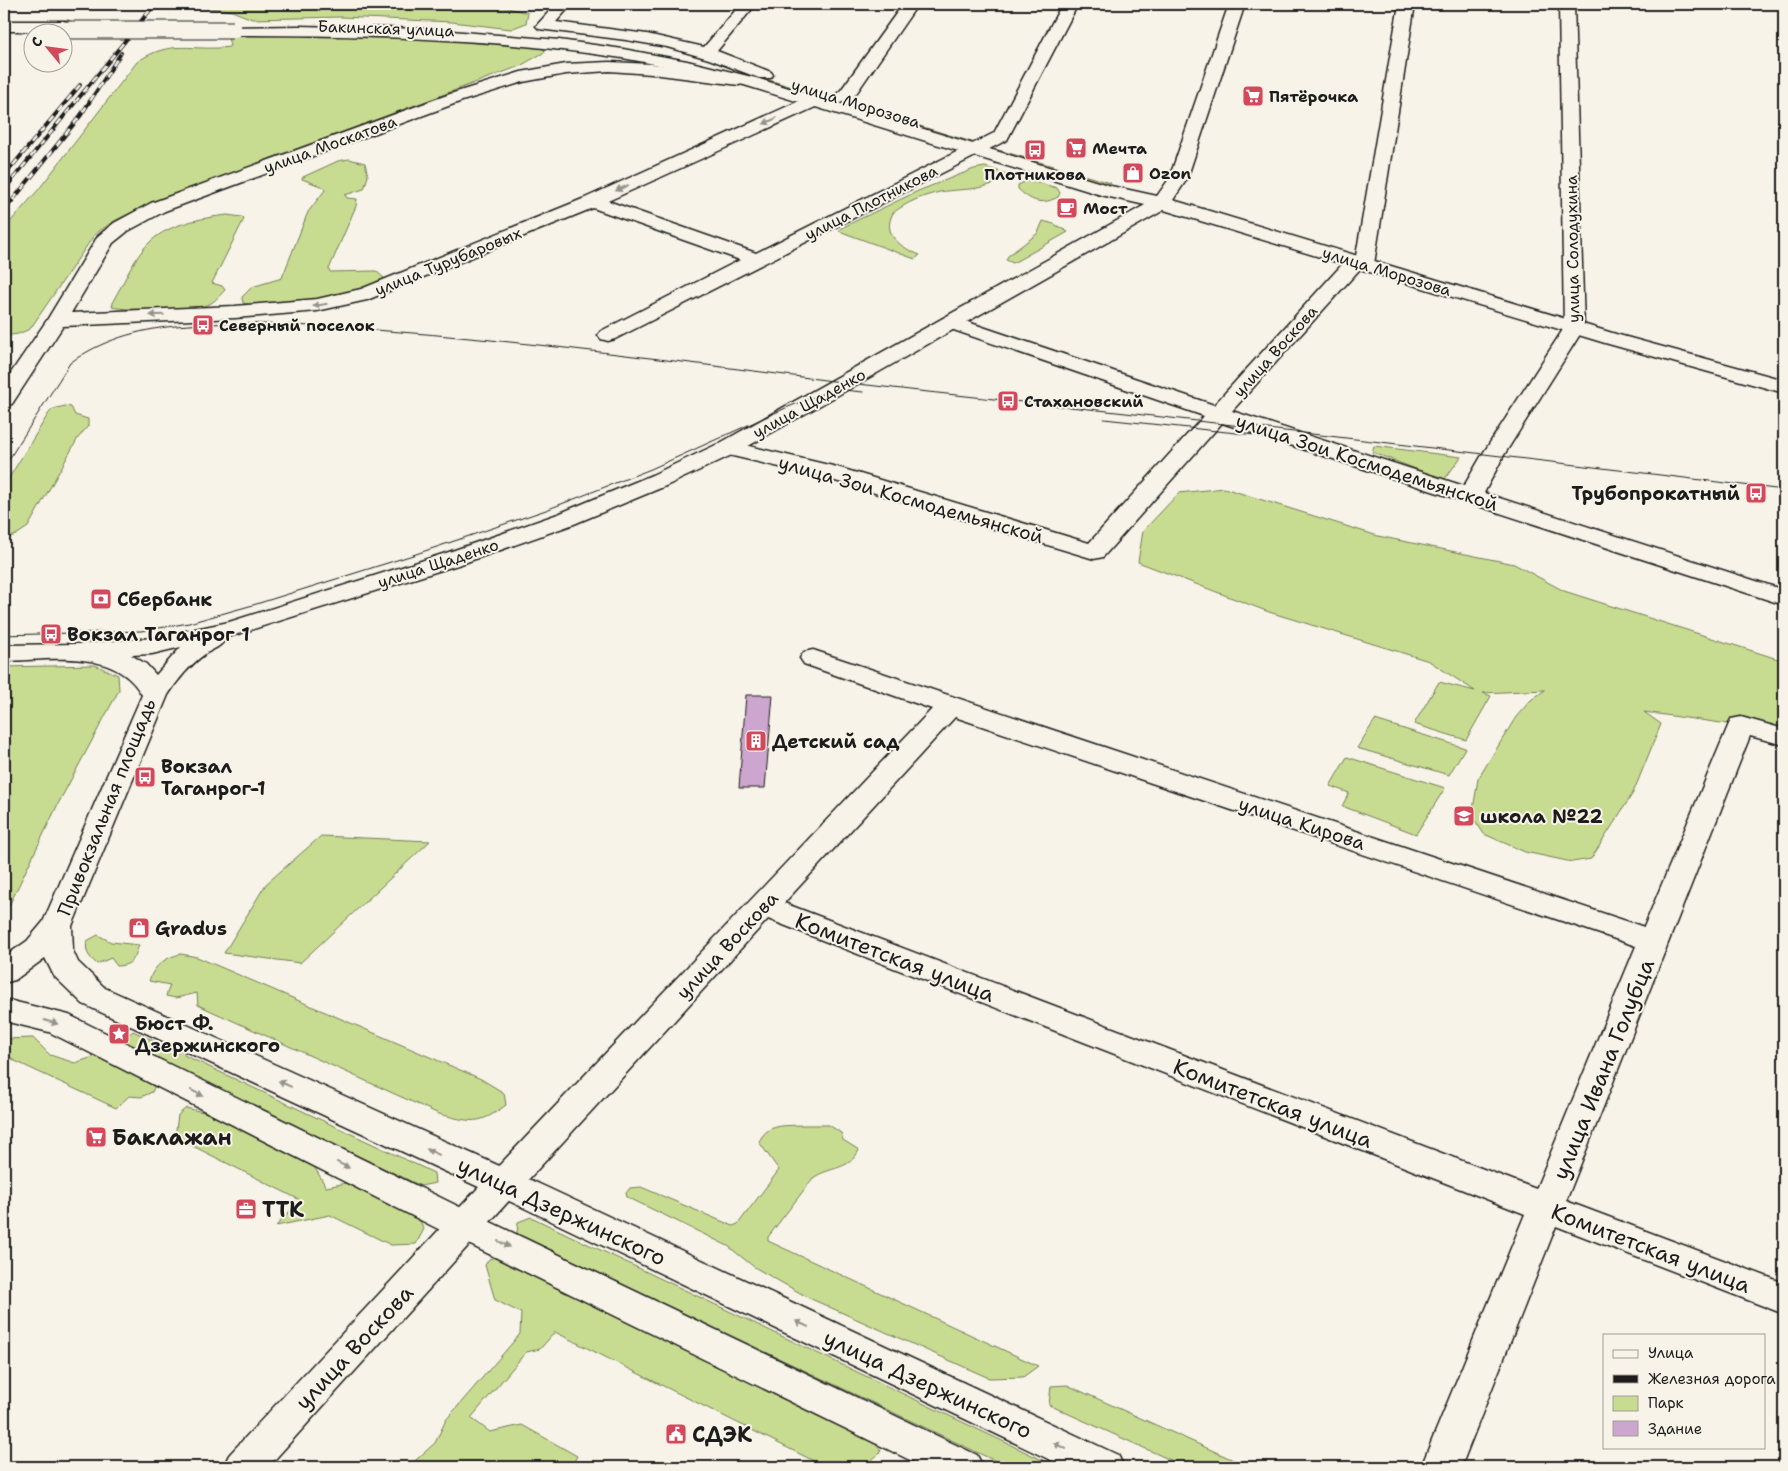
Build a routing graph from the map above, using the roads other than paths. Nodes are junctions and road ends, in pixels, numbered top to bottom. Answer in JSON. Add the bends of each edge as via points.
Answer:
{"nodes":[{"id":1,"x":750,"y":4,"type":"edge"},
{"id":2,"x":910,"y":4,"type":"edge"},
{"id":3,"x":1070,"y":4,"type":"edge"},
{"id":4,"x":1237,"y":4,"type":"edge"},
{"id":5,"x":1407,"y":4,"type":"edge"},
{"id":6,"x":1566,"y":4,"type":"edge"},
{"id":7,"x":556,"y":7,"type":"edge"},
{"id":8,"x":4,"y":26,"type":"edge"},
{"id":9,"x":22,"y":27,"type":"edge"},
{"id":10,"x":72,"y":28,"type":"edge"},
{"id":11,"x":22,"y":29,"type":"edge"},
{"id":12,"x":4,"y":30,"type":"edge"},
{"id":13,"x":707,"y":53,"type":"junction"},
{"id":14,"x":758,"y":78,"type":"junction"},
{"id":15,"x":840,"y":98,"type":"junction"},
{"id":16,"x":814,"y":101,"type":"junction"},
{"id":17,"x":980,"y":147,"type":"junction"},
{"id":18,"x":592,"y":202,"type":"junction"},
{"id":19,"x":1162,"y":203,"type":"junction"},
{"id":20,"x":755,"y":259,"type":"junction"},
{"id":21,"x":1360,"y":263,"type":"junction"},
{"id":22,"x":57,"y":320,"type":"junction"},
{"id":23,"x":952,"y":323,"type":"junction"},
{"id":24,"x":1574,"y":328,"type":"junction"},
{"id":25,"x":608,"y":335,"type":"dead end"},
{"id":26,"x":1612,"y":339,"type":"junction"},
{"id":27,"x":1784,"y":387,"type":"edge"},
{"id":28,"x":1784,"y":398,"type":"edge"},
{"id":29,"x":4,"y":399,"type":"edge"},
{"id":30,"x":1219,"y":414,"type":"junction"},
{"id":31,"x":728,"y":448,"type":"junction"},
{"id":32,"x":1471,"y":495,"type":"junction"},
{"id":33,"x":1094,"y":552,"type":"joint"},
{"id":34,"x":1784,"y":598,"type":"edge"},
{"id":35,"x":234,"y":628,"type":"junction"},
{"id":36,"x":76,"y":652,"type":"junction"},
{"id":37,"x":4,"y":653,"type":"edge"},
{"id":38,"x":813,"y":658,"type":"dead end"},
{"id":39,"x":155,"y":695,"type":"junction"},
{"id":40,"x":950,"y":706,"type":"junction"},
{"id":41,"x":1784,"y":737,"type":"edge"},
{"id":42,"x":763,"y":906,"type":"junction"},
{"id":43,"x":57,"y":926,"type":"junction"},
{"id":44,"x":1654,"y":941,"type":"junction"},
{"id":45,"x":4,"y":972,"type":"edge"},
{"id":46,"x":4,"y":1010,"type":"edge"},
{"id":47,"x":503,"y":1184,"type":"junction"},
{"id":48,"x":1547,"y":1208,"type":"junction"},
{"id":49,"x":465,"y":1226,"type":"junction"},
{"id":50,"x":1784,"y":1299,"type":"edge"},
{"id":51,"x":243,"y":1467,"type":"edge"},
{"id":52,"x":964,"y":1467,"type":"edge"},
{"id":53,"x":1104,"y":1467,"type":"edge"},
{"id":54,"x":1441,"y":1467,"type":"edge"}],
"edges":[{"from":1,"to":13,"type":"street"},
{"from":2,"to":15,"type":"street"},
{"from":3,"to":17,"type":"street","name":"улица Плотникова","via":[[1001,136]]},
{"from":4,"to":19,"type":"street","name":"улица Щаденко","via":[[1178,179]]},
{"from":5,"to":21,"type":"street"},
{"from":6,"to":24,"type":"street","name":"улица Солодухина"},
{"from":7,"to":13,"type":"street","name":"улица Морозова","via":[[544,26],[642,38]]},
{"from":8,"to":9,"type":"street","name":"Бакинская улица"},
{"from":10,"to":14,"type":"street","name":"Бакинская улица","bridge":true,"via":[[393,32],[490,39],[655,58]]},
{"from":11,"to":12,"type":"street","name":"Бакинская улица"},
{"from":13,"to":14,"type":"street","name":"улица Морозова"},
{"from":14,"to":15,"type":"street","name":"улица Морозова"},
{"from":14,"to":16,"type":"street","name":"улица Морозова"},
{"from":14,"to":22,"type":"street","name":"улица Москатова","via":[[596,67],[549,71],[501,82],[138,216],[105,240]]},
{"from":15,"to":17,"type":"street","name":"улица Морозова"},
{"from":16,"to":17,"type":"street","name":"улица Морозова"},
{"from":16,"to":18,"type":"street","name":"улица Турубаровых","one_way":true},
{"from":17,"to":19,"type":"street","name":"улица Морозова","via":[[1107,190]]},
{"from":17,"to":20,"type":"street","name":"улица Плотникова"},
{"from":18,"to":20,"type":"street"},
{"from":18,"to":22,"type":"street","name":"улица Турубаровых","one_way":true,"via":[[392,285],[345,300],[235,312]]},
{"from":19,"to":21,"type":"street","name":"улица Морозова"},
{"from":19,"to":23,"type":"street","name":"улица Щаденко"},
{"from":20,"to":25,"type":"street","name":"улица Плотникова"},
{"from":21,"to":24,"type":"street","name":"улица Морозова"},
{"from":21,"to":30,"type":"street","name":"улица Воскова"},
{"from":22,"to":29,"type":"street","name":"улица Москатова"},
{"from":23,"to":30,"type":"street","name":"улица Зои Космодемьянской"},
{"from":23,"to":31,"type":"street","name":"улица Щаденко"},
{"from":24,"to":26,"type":"street","name":"улица Морозова"},
{"from":24,"to":32,"type":"street","name":"улица Солодухина"},
{"from":26,"to":27,"type":"street","name":"улица Морозова"},
{"from":26,"to":28,"type":"street","name":"улица Морозова"},
{"from":30,"to":32,"type":"street","name":"улица Зои Космодемьянской"},
{"from":30,"to":33,"type":"street","name":"улица Воскова"},
{"from":31,"to":33,"type":"street","name":"улица Зои Космодемьянской","via":[[829,472]]},
{"from":31,"to":35,"type":"street","name":"улица Щаденко","via":[[660,480],[521,535]]},
{"from":32,"to":34,"type":"street","name":"улица Зои Космодемьянской"},
{"from":35,"to":36,"type":"street","name":"улица Щаденко","via":[[152,646]]},
{"from":35,"to":39,"type":"street","name":"улица Щаденко","via":[[202,644],[182,660]]},
{"from":36,"to":37,"type":"street","name":"Привокзальная площадь"},
{"from":36,"to":39,"type":"street","name":"Привокзальная площадь","via":[[110,656],[124,662],[138,671]]},
{"from":38,"to":40,"type":"street","name":"улица Кирова"},
{"from":39,"to":43,"type":"street","name":"Привокзальная площадь"},
{"from":40,"to":42,"type":"street","name":"улица Воскова"},
{"from":40,"to":44,"type":"street","name":"улица Кирова"},
{"from":41,"to":44,"type":"street","name":"улица Ивана Голубца","via":[[1741,725]]},
{"from":42,"to":47,"type":"street","name":"улица Воскова"},
{"from":42,"to":48,"type":"street","name":"Комитетская улица"},
{"from":43,"to":45,"type":"street","name":"Привокзальная площадь","via":[[38,948]]},
{"from":47,"to":43,"type":"street","name":"улица Дзержинского","one_way":true,"via":[[94,996],[65,968],[57,951]]},
{"from":44,"to":48,"type":"street","name":"улица Ивана Голубца"},
{"from":46,"to":49,"type":"street","one_way":true,"via":[[58,1023]]},
{"from":47,"to":49,"type":"street","name":"улица Воскова"},
{"from":53,"to":47,"type":"street","name":"улица Дзержинского","one_way":true},
{"from":48,"to":50,"type":"street","name":"Комитетская улица"},
{"from":48,"to":54,"type":"street","name":"улица Ивана Голубца"},
{"from":49,"to":51,"type":"street","name":"улица Воскова"},
{"from":49,"to":52,"type":"street","one_way":true}]}
